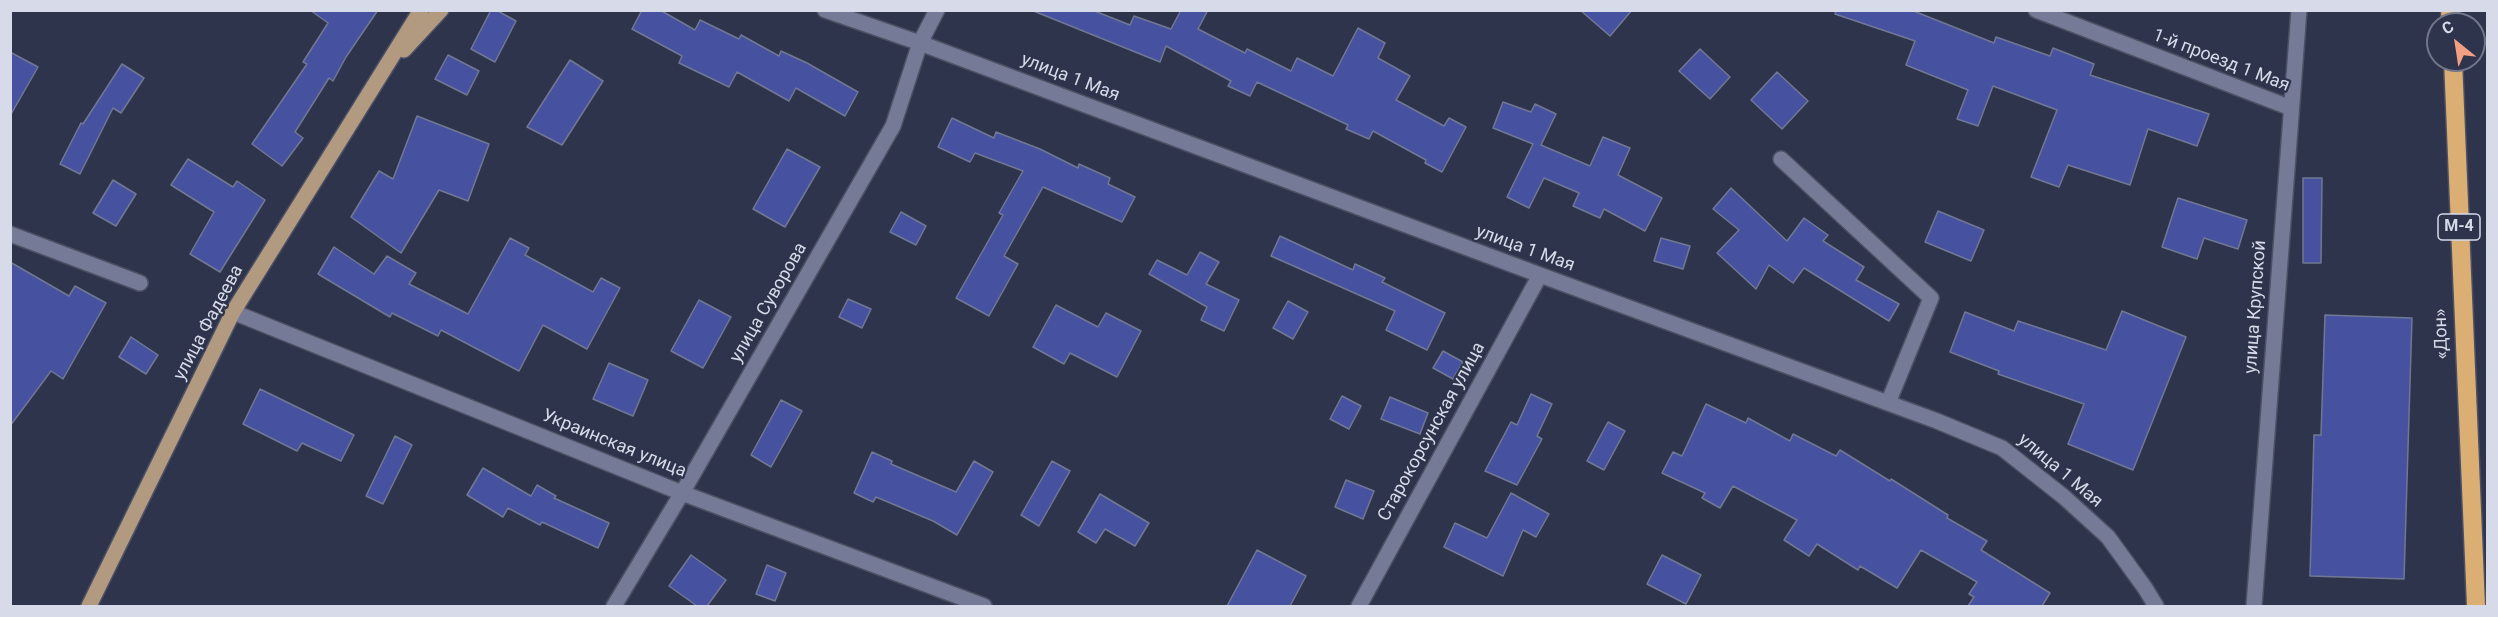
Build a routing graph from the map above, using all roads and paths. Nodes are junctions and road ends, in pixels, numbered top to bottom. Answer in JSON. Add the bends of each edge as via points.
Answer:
{"nodes":[{"id":1,"x":421,"y":10,"type":"edge"},
{"id":2,"x":441,"y":10,"type":"edge"},
{"id":3,"x":825,"y":10,"type":"edge"},
{"id":4,"x":938,"y":10,"type":"edge"},
{"id":5,"x":2036,"y":10,"type":"edge"},
{"id":6,"x":2299,"y":10,"type":"edge"},
{"id":7,"x":920,"y":43,"type":"junction"},
{"id":8,"x":385,"y":70,"type":"junction"},
{"id":9,"x":2454,"y":72,"type":"edge"},
{"id":10,"x":2291,"y":108,"type":"junction"},
{"id":11,"x":1781,"y":159,"type":"dead end"},
{"id":12,"x":10,"y":234,"type":"edge"},
{"id":13,"x":1540,"y":275,"type":"junction"},
{"id":14,"x":140,"y":283,"type":"dead end"},
{"id":15,"x":233,"y":312,"type":"junction"},
{"id":16,"x":1888,"y":403,"type":"junction"},
{"id":17,"x":682,"y":493,"type":"junction"},
{"id":18,"x":89,"y":606,"type":"edge"},
{"id":19,"x":614,"y":606,"type":"edge"},
{"id":20,"x":984,"y":606,"type":"edge"},
{"id":21,"x":1359,"y":606,"type":"edge"},
{"id":22,"x":2156,"y":606,"type":"edge"},
{"id":23,"x":2254,"y":606,"type":"edge"},
{"id":24,"x":2476,"y":606,"type":"edge"}],
"edges":[{"from":1,"to":8,"type":"main road","name":"улица Фадеева"},
{"from":2,"to":8,"type":"main road","name":"улица Фадеева"},
{"from":3,"to":7,"type":"street","name":"улица 1 Мая"},
{"from":4,"to":7,"type":"street","name":"улица Суворова"},
{"from":5,"to":10,"type":"street","name":"1-й проезд 1 Мая"},
{"from":6,"to":10,"type":"street","name":"улица Крупской"},
{"from":7,"to":13,"type":"street","name":"улица 1 Мая"},
{"from":7,"to":17,"type":"street","name":"улица Суворова","via":[[893,126]]},
{"from":8,"to":15,"type":"main road","name":"улица Фадеева"},
{"from":9,"to":24,"type":"highway","name":"«Дон»","number":"М-4"},
{"from":10,"to":23,"type":"street","name":"улица Крупской"},
{"from":11,"to":16,"type":"street","via":[[1931,298]]},
{"from":12,"to":14,"type":"street"},
{"from":13,"to":16,"type":"street","name":"улица 1 Мая"},
{"from":13,"to":21,"type":"street","name":"Старокорсунская улица"},
{"from":15,"to":17,"type":"street","name":"Украинская улица"},
{"from":15,"to":18,"type":"main road","name":"улица Фадеева"},
{"from":16,"to":22,"type":"street","name":"улица 1 Мая","via":[[2002,448],[2108,537]]},
{"from":17,"to":19,"type":"street","name":"улица Суворова"},
{"from":17,"to":20,"type":"street","name":"Украинская улица"}]}
